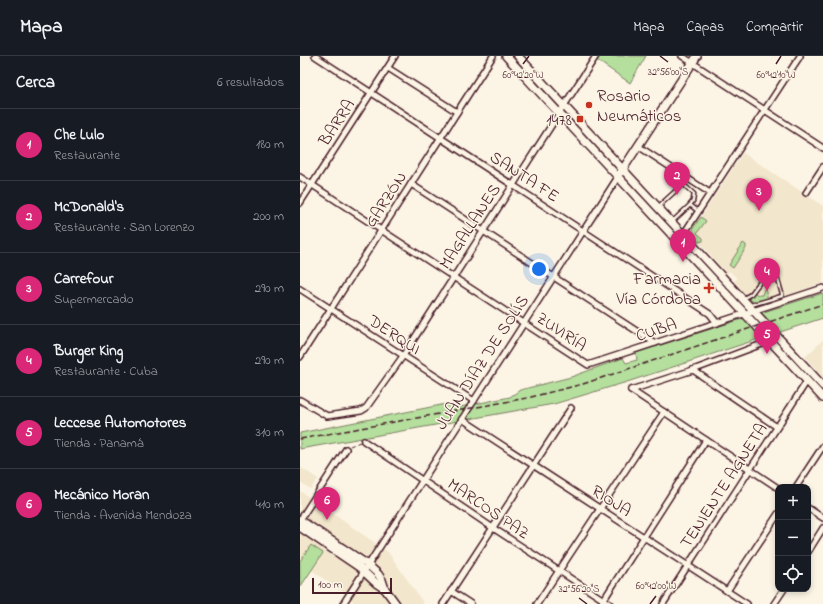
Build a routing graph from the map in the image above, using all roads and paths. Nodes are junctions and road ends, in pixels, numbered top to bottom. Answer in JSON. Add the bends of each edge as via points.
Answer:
{"nodes":[{"id":1,"x":315,"y":56,"type":"edge"},
{"id":2,"x":395,"y":56,"type":"edge"},
{"id":3,"x":493,"y":56,"type":"edge"},
{"id":4,"x":506,"y":56,"type":"edge"},
{"id":5,"x":518,"y":56,"type":"edge"},
{"id":6,"x":596,"y":56,"type":"edge"},
{"id":7,"x":682,"y":56,"type":"edge"},
{"id":8,"x":800,"y":56,"type":"edge"},
{"id":9,"x":694,"y":59,"type":"edge"},
{"id":10,"x":388,"y":68,"type":"junction"},
{"id":11,"x":371,"y":93,"type":"junction"},
{"id":12,"x":564,"y":105,"type":"junction"},
{"id":13,"x":764,"y":110,"type":"junction"},
{"id":14,"x":457,"y":112,"type":"junction"},
{"id":15,"x":558,"y":113,"type":"junction"},
{"id":16,"x":440,"y":138,"type":"junction"},
{"id":17,"x":638,"y":146,"type":"junction"},
{"id":18,"x":823,"y":148,"type":"edge"},
{"id":19,"x":823,"y":167,"type":"edge"},
{"id":20,"x":623,"y":169,"type":"junction"},
{"id":21,"x":300,"y":177,"type":"edge"},
{"id":22,"x":618,"y":177,"type":"junction"},
{"id":23,"x":411,"y":184,"type":"junction"},
{"id":24,"x":312,"y":185,"type":"junction"},
{"id":25,"x":512,"y":185,"type":"junction"},
{"id":26,"x":710,"y":193,"type":"junction"},
{"id":27,"x":806,"y":193,"type":"dead end"},
{"id":28,"x":300,"y":203,"type":"edge"},
{"id":29,"x":690,"y":205,"type":"junction"},
{"id":30,"x":658,"y":207,"type":"junction"},
{"id":31,"x":698,"y":211,"type":"junction"},
{"id":32,"x":672,"y":223,"type":"junction"},
{"id":33,"x":382,"y":230,"type":"junction"},
{"id":34,"x":483,"y":231,"type":"junction"},
{"id":35,"x":584,"y":232,"type":"junction"},
{"id":36,"x":683,"y":235,"type":"junction"},
{"id":37,"x":454,"y":277,"type":"junction"},
{"id":38,"x":554,"y":278,"type":"junction"},
{"id":39,"x":823,"y":288,"type":"edge"},
{"id":40,"x":300,"y":289,"type":"edge"},
{"id":41,"x":742,"y":299,"type":"junction"},
{"id":42,"x":331,"y":309,"type":"junction"},
{"id":43,"x":751,"y":309,"type":"junction"},
{"id":44,"x":745,"y":314,"type":"junction"},
{"id":45,"x":524,"y":323,"type":"junction"},
{"id":46,"x":717,"y":323,"type":"junction"},
{"id":47,"x":770,"y":341,"type":"junction"},
{"id":48,"x":655,"y":343,"type":"junction"},
{"id":49,"x":403,"y":356,"type":"junction"},
{"id":50,"x":300,"y":357,"type":"edge"},
{"id":51,"x":588,"y":365,"type":"joint"},
{"id":52,"x":693,"y":370,"type":"junction"},
{"id":53,"x":807,"y":381,"type":"junction"},
{"id":54,"x":823,"y":386,"type":"edge"},
{"id":55,"x":823,"y":398,"type":"edge"},
{"id":56,"x":300,"y":400,"type":"edge"},
{"id":57,"x":474,"y":401,"type":"junction"},
{"id":58,"x":571,"y":408,"type":"dead end"},
{"id":59,"x":664,"y":412,"type":"junction"},
{"id":60,"x":462,"y":419,"type":"junction"},
{"id":61,"x":777,"y":427,"type":"junction"},
{"id":62,"x":706,"y":440,"type":"junction"},
{"id":63,"x":364,"y":441,"type":"joint"},
{"id":64,"x":352,"y":444,"type":"dead end"},
{"id":65,"x":823,"y":446,"type":"edge"},
{"id":66,"x":346,"y":449,"type":"dead end"},
{"id":67,"x":534,"y":465,"type":"junction"},
{"id":68,"x":750,"y":469,"type":"junction"},
{"id":69,"x":423,"y":480,"type":"junction"},
{"id":70,"x":798,"y":484,"type":"edge"},
{"id":71,"x":775,"y":486,"type":"edge"},
{"id":72,"x":600,"y":508,"type":"junction"},
{"id":73,"x":811,"y":510,"type":"edge"},
{"id":74,"x":823,"y":518,"type":"edge"},
{"id":75,"x":775,"y":519,"type":"edge"},
{"id":76,"x":300,"y":520,"type":"edge"},
{"id":77,"x":300,"y":527,"type":"edge"},
{"id":78,"x":494,"y":528,"type":"junction"},
{"id":79,"x":823,"y":528,"type":"edge"},
{"id":80,"x":644,"y":537,"type":"junction"},
{"id":81,"x":811,"y":547,"type":"edge"},
{"id":82,"x":687,"y":565,"type":"junction"},
{"id":83,"x":366,"y":568,"type":"junction"},
{"id":84,"x":559,"y":571,"type":"junction"},
{"id":85,"x":452,"y":591,"type":"junction"},
{"id":86,"x":727,"y":591,"type":"junction"},
{"id":87,"x":782,"y":592,"type":"edge"},
{"id":88,"x":602,"y":602,"type":"edge"},
{"id":89,"x":343,"y":604,"type":"edge"},
{"id":90,"x":396,"y":604,"type":"edge"},
{"id":91,"x":443,"y":604,"type":"edge"},
{"id":92,"x":471,"y":604,"type":"edge"},
{"id":93,"x":537,"y":604,"type":"edge"},
{"id":94,"x":610,"y":604,"type":"edge"},
{"id":95,"x":663,"y":604,"type":"edge"},
{"id":96,"x":747,"y":604,"type":"edge"},
{"id":97,"x":774,"y":604,"type":"edge"}],
"edges":[{"from":1,"to":11,"type":"street","name":"SANTA FE"},
{"from":2,"to":10,"type":"street","name":"BARRA"},
{"from":3,"to":14,"type":"street","name":"GARZÓN"},
{"from":4,"to":15,"type":"main road"},
{"from":5,"to":12,"type":"main road"},
{"from":6,"to":12,"type":"street","name":"MAGALLANES"},
{"from":7,"to":9,"type":"street"},
{"from":8,"to":13,"type":"street"},
{"from":9,"to":13,"type":"street"},
{"from":9,"to":17,"type":"main road","name":"JUAN DÍAZ DE SOLÍS"},
{"from":10,"to":11,"type":"street","name":"BARRA"},
{"from":10,"to":14,"type":"street"},
{"from":11,"to":16,"type":"street","name":"SANTA FE"},
{"from":11,"to":24,"type":"street","name":"BARRA"},
{"from":12,"to":15,"type":"street","name":"MAGALLANES"},
{"from":12,"to":20,"type":"main road"},
{"from":13,"to":18,"type":"street"},
{"from":13,"to":26,"type":"street"},
{"from":14,"to":16,"type":"street","name":"GARZÓN"},
{"from":15,"to":22,"type":"main road"},
{"from":15,"to":25,"type":"street","name":"MAGALLANES"},
{"from":16,"to":23,"type":"street","name":"GARZÓN"},
{"from":16,"to":25,"type":"street","name":"SANTA FE"},
{"from":17,"to":20,"type":"main road","name":"JUAN DÍAZ DE SOLÍS"},
{"from":17,"to":26,"type":"street"},
{"from":19,"to":27,"type":"street"},
{"from":20,"to":22,"type":"main road","name":"JUAN DÍAZ DE SOLÍS"},
{"from":20,"to":30,"type":"main road"},
{"from":21,"to":24,"type":"street","name":"ZUVIRÍA"},
{"from":22,"to":35,"type":"street","name":"JUAN DÍAZ DE SOLÍS"},
{"from":22,"to":44,"type":"main road"},
{"from":23,"to":33,"type":"street","name":"GARZÓN"},
{"from":23,"to":34,"type":"street"},
{"from":24,"to":28,"type":"street","name":"BARRA"},
{"from":24,"to":33,"type":"street","name":"ZUVIRÍA"},
{"from":25,"to":34,"type":"street","name":"MAGALLANES"},
{"from":25,"to":35,"type":"street","name":"SANTA FE"},
{"from":26,"to":31,"type":"street"},
{"from":29,"to":30,"type":"lane","via":[[694,194],[683,184]]},
{"from":29,"to":31,"type":"lane"},
{"from":29,"to":32,"type":"lane"},
{"from":30,"to":32,"type":"main road"},
{"from":31,"to":36,"type":"street"},
{"from":32,"to":36,"type":"main road"},
{"from":33,"to":37,"type":"street","name":"ZUVIRÍA"},
{"from":33,"to":42,"type":"street","name":"GARZÓN"},
{"from":34,"to":37,"type":"street","name":"MAGALLANES"},
{"from":34,"to":38,"type":"street"},
{"from":35,"to":38,"type":"street","name":"JUAN DÍAZ DE SOLÍS"},
{"from":35,"to":46,"type":"street","name":"SANTA FE","via":[[710,314]]},
{"from":36,"to":41,"type":"main road"},
{"from":37,"to":45,"type":"street","name":"ZUVIRÍA"},
{"from":37,"to":49,"type":"street","name":"MAGALLANES"},
{"from":38,"to":45,"type":"street","name":"JUAN DÍAZ DE SOLÍS"},
{"from":38,"to":48,"type":"street"},
{"from":39,"to":43,"type":"street","name":"CUBA"},
{"from":40,"to":42,"type":"street","name":"DERQUI"},
{"from":41,"to":43,"type":"main road"},
{"from":41,"to":43,"type":"lane","via":[[751,294],[763,278],[776,273],[782,296]]},
{"from":42,"to":49,"type":"street","name":"DERQUI"},
{"from":42,"to":50,"type":"street","name":"GARZÓN"},
{"from":43,"to":44,"type":"street","name":"CUBA"},
{"from":43,"to":54,"type":"main road"},
{"from":44,"to":46,"type":"street","name":"CUBA"},
{"from":44,"to":47,"type":"main road"},
{"from":45,"to":51,"type":"street","name":"ZUVIRÍA"},
{"from":45,"to":57,"type":"street","name":"JUAN DÍAZ DE SOLÍS"},
{"from":46,"to":48,"type":"street","name":"CUBA"},
{"from":47,"to":52,"type":"street"},
{"from":47,"to":53,"type":"main road"},
{"from":48,"to":51,"type":"street","name":"CUBA"},
{"from":49,"to":56,"type":"street","name":"MAGALLANES","via":[[364,410],[327,416]]},
{"from":49,"to":57,"type":"street","name":"DERQUI"},
{"from":52,"to":59,"type":"street","via":[[631,390]]},
{"from":52,"to":61,"type":"street"},
{"from":53,"to":55,"type":"main road"},
{"from":53,"to":61,"type":"street","name":"TENIENTE AGNETA"},
{"from":57,"to":60,"type":"street","name":"JUAN DÍAZ DE SOLÍS"},
{"from":58,"to":67,"type":"street"},
{"from":59,"to":62,"type":"street"},
{"from":59,"to":72,"type":"street"},
{"from":60,"to":67,"type":"street","name":"RIOJA"},
{"from":60,"to":69,"type":"street","name":"JUAN DÍAZ DE SOLÍS"},
{"from":61,"to":68,"type":"street","name":"TENIENTE AGNETA"},
{"from":62,"to":68,"type":"street"},
{"from":62,"to":80,"type":"street"},
{"from":63,"to":64,"type":"path"},
{"from":63,"to":69,"type":"street","name":"MARCOS PAZ"},
{"from":65,"to":70,"type":"street"},
{"from":66,"to":76,"type":"street"},
{"from":67,"to":72,"type":"street","name":"RIOJA"},
{"from":67,"to":78,"type":"street"},
{"from":68,"to":71,"type":"street"},
{"from":68,"to":82,"type":"street","name":"TENIENTE AGNETA"},
{"from":69,"to":78,"type":"street","name":"MARCOS PAZ"},
{"from":69,"to":83,"type":"street","name":"JUAN DÍAZ DE SOLÍS"},
{"from":72,"to":80,"type":"street","name":"RIOJA"},
{"from":72,"to":84,"type":"street"},
{"from":73,"to":74,"type":"street"},
{"from":75,"to":86,"type":"street"},
{"from":76,"to":83,"type":"main road"},
{"from":77,"to":83,"type":"main road"},
{"from":78,"to":84,"type":"street","name":"MARCOS PAZ"},
{"from":78,"to":85,"type":"street"},
{"from":79,"to":81,"type":"street"},
{"from":80,"to":82,"type":"street","name":"RIOJA"},
{"from":80,"to":88,"type":"street"},
{"from":82,"to":86,"type":"street","name":"RIOJA"},
{"from":82,"to":95,"type":"street","name":"TENIENTE AGNETA"},
{"from":83,"to":89,"type":"street","name":"JUAN DÍAZ DE SOLÍS"},
{"from":83,"to":90,"type":"main road","via":[[378,574]]},
{"from":84,"to":88,"type":"street","name":"MARCOS PAZ"},
{"from":84,"to":93,"type":"street"},
{"from":85,"to":91,"type":"street"},
{"from":85,"to":92,"type":"street"},
{"from":86,"to":96,"type":"street","name":"RIOJA"},
{"from":87,"to":97,"type":"street"},
{"from":88,"to":94,"type":"street","name":"MARCOS PAZ"}]}
